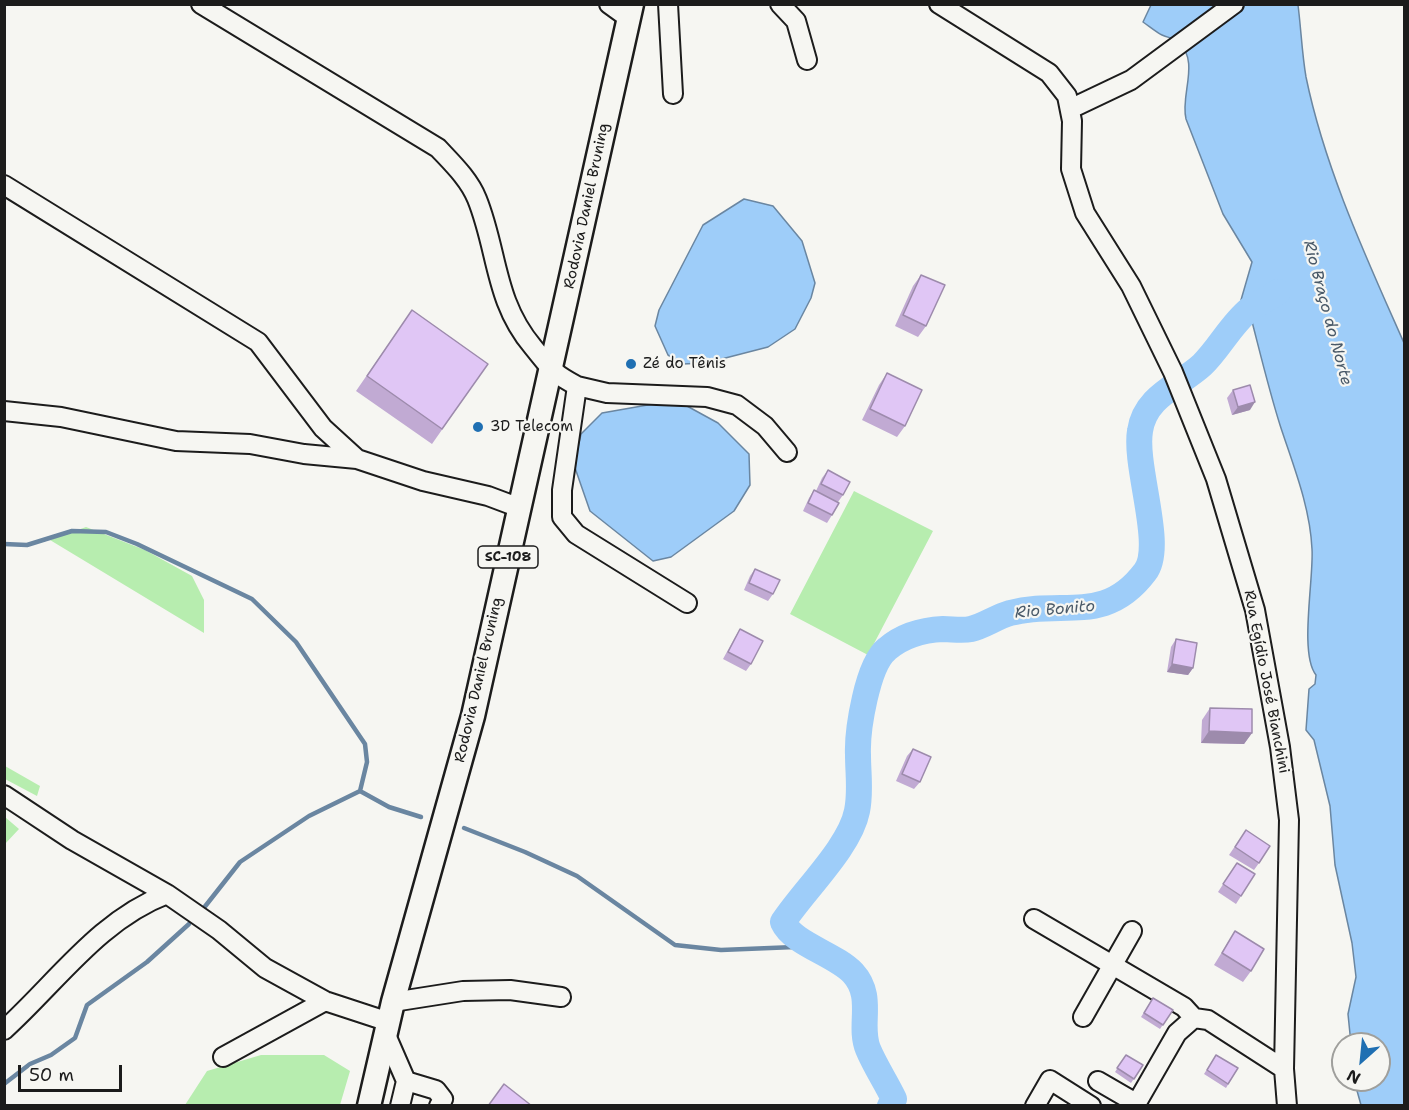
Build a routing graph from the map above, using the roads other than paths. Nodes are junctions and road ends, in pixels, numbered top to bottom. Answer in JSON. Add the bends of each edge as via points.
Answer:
{"nodes":[{"id":1,"x":201,"y":4,"type":"edge"},
{"id":2,"x":668,"y":4,"type":"edge"},
{"id":3,"x":780,"y":4,"type":"edge"},
{"id":4,"x":939,"y":4,"type":"edge"},
{"id":5,"x":1234,"y":4,"type":"edge"},
{"id":6,"x":623,"y":9,"type":"edge"},
{"id":7,"x":807,"y":60,"type":"dead end"},
{"id":8,"x":673,"y":94,"type":"dead end"},
{"id":9,"x":1070,"y":109,"type":"junction"},
{"id":10,"x":4,"y":185,"type":"edge"},
{"id":11,"x":551,"y":371,"type":"junction"},
{"id":12,"x":577,"y":386,"type":"junction"},
{"id":13,"x":4,"y":411,"type":"edge"},
{"id":14,"x":787,"y":452,"type":"dead end"},
{"id":15,"x":357,"y":459,"type":"junction"},
{"id":16,"x":520,"y":508,"type":"junction"},
{"id":17,"x":687,"y":603,"type":"dead end"},
{"id":18,"x":4,"y":795,"type":"edge"},
{"id":19,"x":167,"y":894,"type":"junction"},
{"id":20,"x":1034,"y":919,"type":"dead end"},
{"id":21,"x":1131,"y":931,"type":"dead end"},
{"id":22,"x":1113,"y":965,"type":"junction"},
{"id":23,"x":561,"y":997,"type":"dead end"},
{"id":24,"x":325,"y":1001,"type":"junction"},
{"id":25,"x":1083,"y":1017,"type":"dead end"},
{"id":26,"x":1194,"y":1018,"type":"junction"},
{"id":27,"x":389,"y":1020,"type":"junction"},
{"id":28,"x":4,"y":1030,"type":"edge"},
{"id":29,"x":223,"y":1057,"type":"dead end"},
{"id":30,"x":1284,"y":1069,"type":"junction"},
{"id":31,"x":1098,"y":1080,"type":"dead end"},
{"id":32,"x":406,"y":1082,"type":"junction"},
{"id":33,"x":1136,"y":1104,"type":"edge"},
{"id":34,"x":369,"y":1106,"type":"edge"},
{"id":35,"x":400,"y":1106,"type":"edge"},
{"id":36,"x":439,"y":1106,"type":"edge"},
{"id":37,"x":1035,"y":1106,"type":"edge"},
{"id":38,"x":1091,"y":1106,"type":"edge"},
{"id":39,"x":1287,"y":1106,"type":"edge"}],
"edges":[{"from":1,"to":11,"type":"street","via":[[438,148],[459,170],[477,198],[504,299],[519,331]]},
{"from":2,"to":8,"type":"street"},
{"from":3,"to":7,"type":"street","via":[[796,21]]},
{"from":4,"to":9,"type":"street","name":"Rua Egídio José Bianchini","via":[[1049,73],[1067,96]]},
{"from":5,"to":9,"type":"street","via":[[1131,80]]},
{"from":6,"to":11,"type":"main road","name":"Rodovia Daniel Bruning","number":"SC-108"},
{"from":9,"to":30,"type":"street","name":"Rua Egídio José Bianchini","via":[[1071,169],[1085,213],[1131,286],[1173,372],[1216,479],[1255,610],[1290,820]]},
{"from":10,"to":15,"type":"street","via":[[258,342],[323,428]]},
{"from":11,"to":12,"type":"street"},
{"from":11,"to":16,"type":"main road","name":"Rodovia Daniel Bruning","number":"SC-108"},
{"from":12,"to":14,"type":"street","via":[[607,393],[707,397],[737,405],[765,426]]},
{"from":12,"to":17,"type":"street","via":[[562,490],[562,517],[576,534]]},
{"from":13,"to":15,"type":"street","via":[[61,417],[176,441],[250,444]]},
{"from":15,"to":16,"type":"street"},
{"from":16,"to":27,"type":"main road","name":"Rodovia Daniel Bruning","number":"SC-108","via":[[473,716]]},
{"from":18,"to":19,"type":"street","via":[[72,840]]},
{"from":19,"to":24,"type":"street","via":[[265,968]]},
{"from":19,"to":28,"type":"street","via":[[148,901],[101,933]]},
{"from":20,"to":22,"type":"street"},
{"from":21,"to":22,"type":"street"},
{"from":22,"to":25,"type":"street"},
{"from":22,"to":26,"type":"street","via":[[1184,1007]]},
{"from":23,"to":27,"type":"street","via":[[510,990],[463,991]]},
{"from":24,"to":27,"type":"street"},
{"from":24,"to":29,"type":"street"},
{"from":26,"to":30,"type":"street","via":[[1208,1020]]},
{"from":26,"to":33,"type":"street","via":[[1177,1033]]},
{"from":27,"to":32,"type":"street"},
{"from":27,"to":34,"type":"main road","name":"Rodovia Daniel Bruning","number":"SC-108"},
{"from":30,"to":39,"type":"street","name":"Rua Egídio José Bianchini"},
{"from":31,"to":33,"type":"street"},
{"from":32,"to":35,"type":"street"},
{"from":32,"to":36,"type":"street","via":[[436,1090],[443,1099]]},
{"from":37,"to":38,"type":"street","via":[[1050,1080]]}]}
